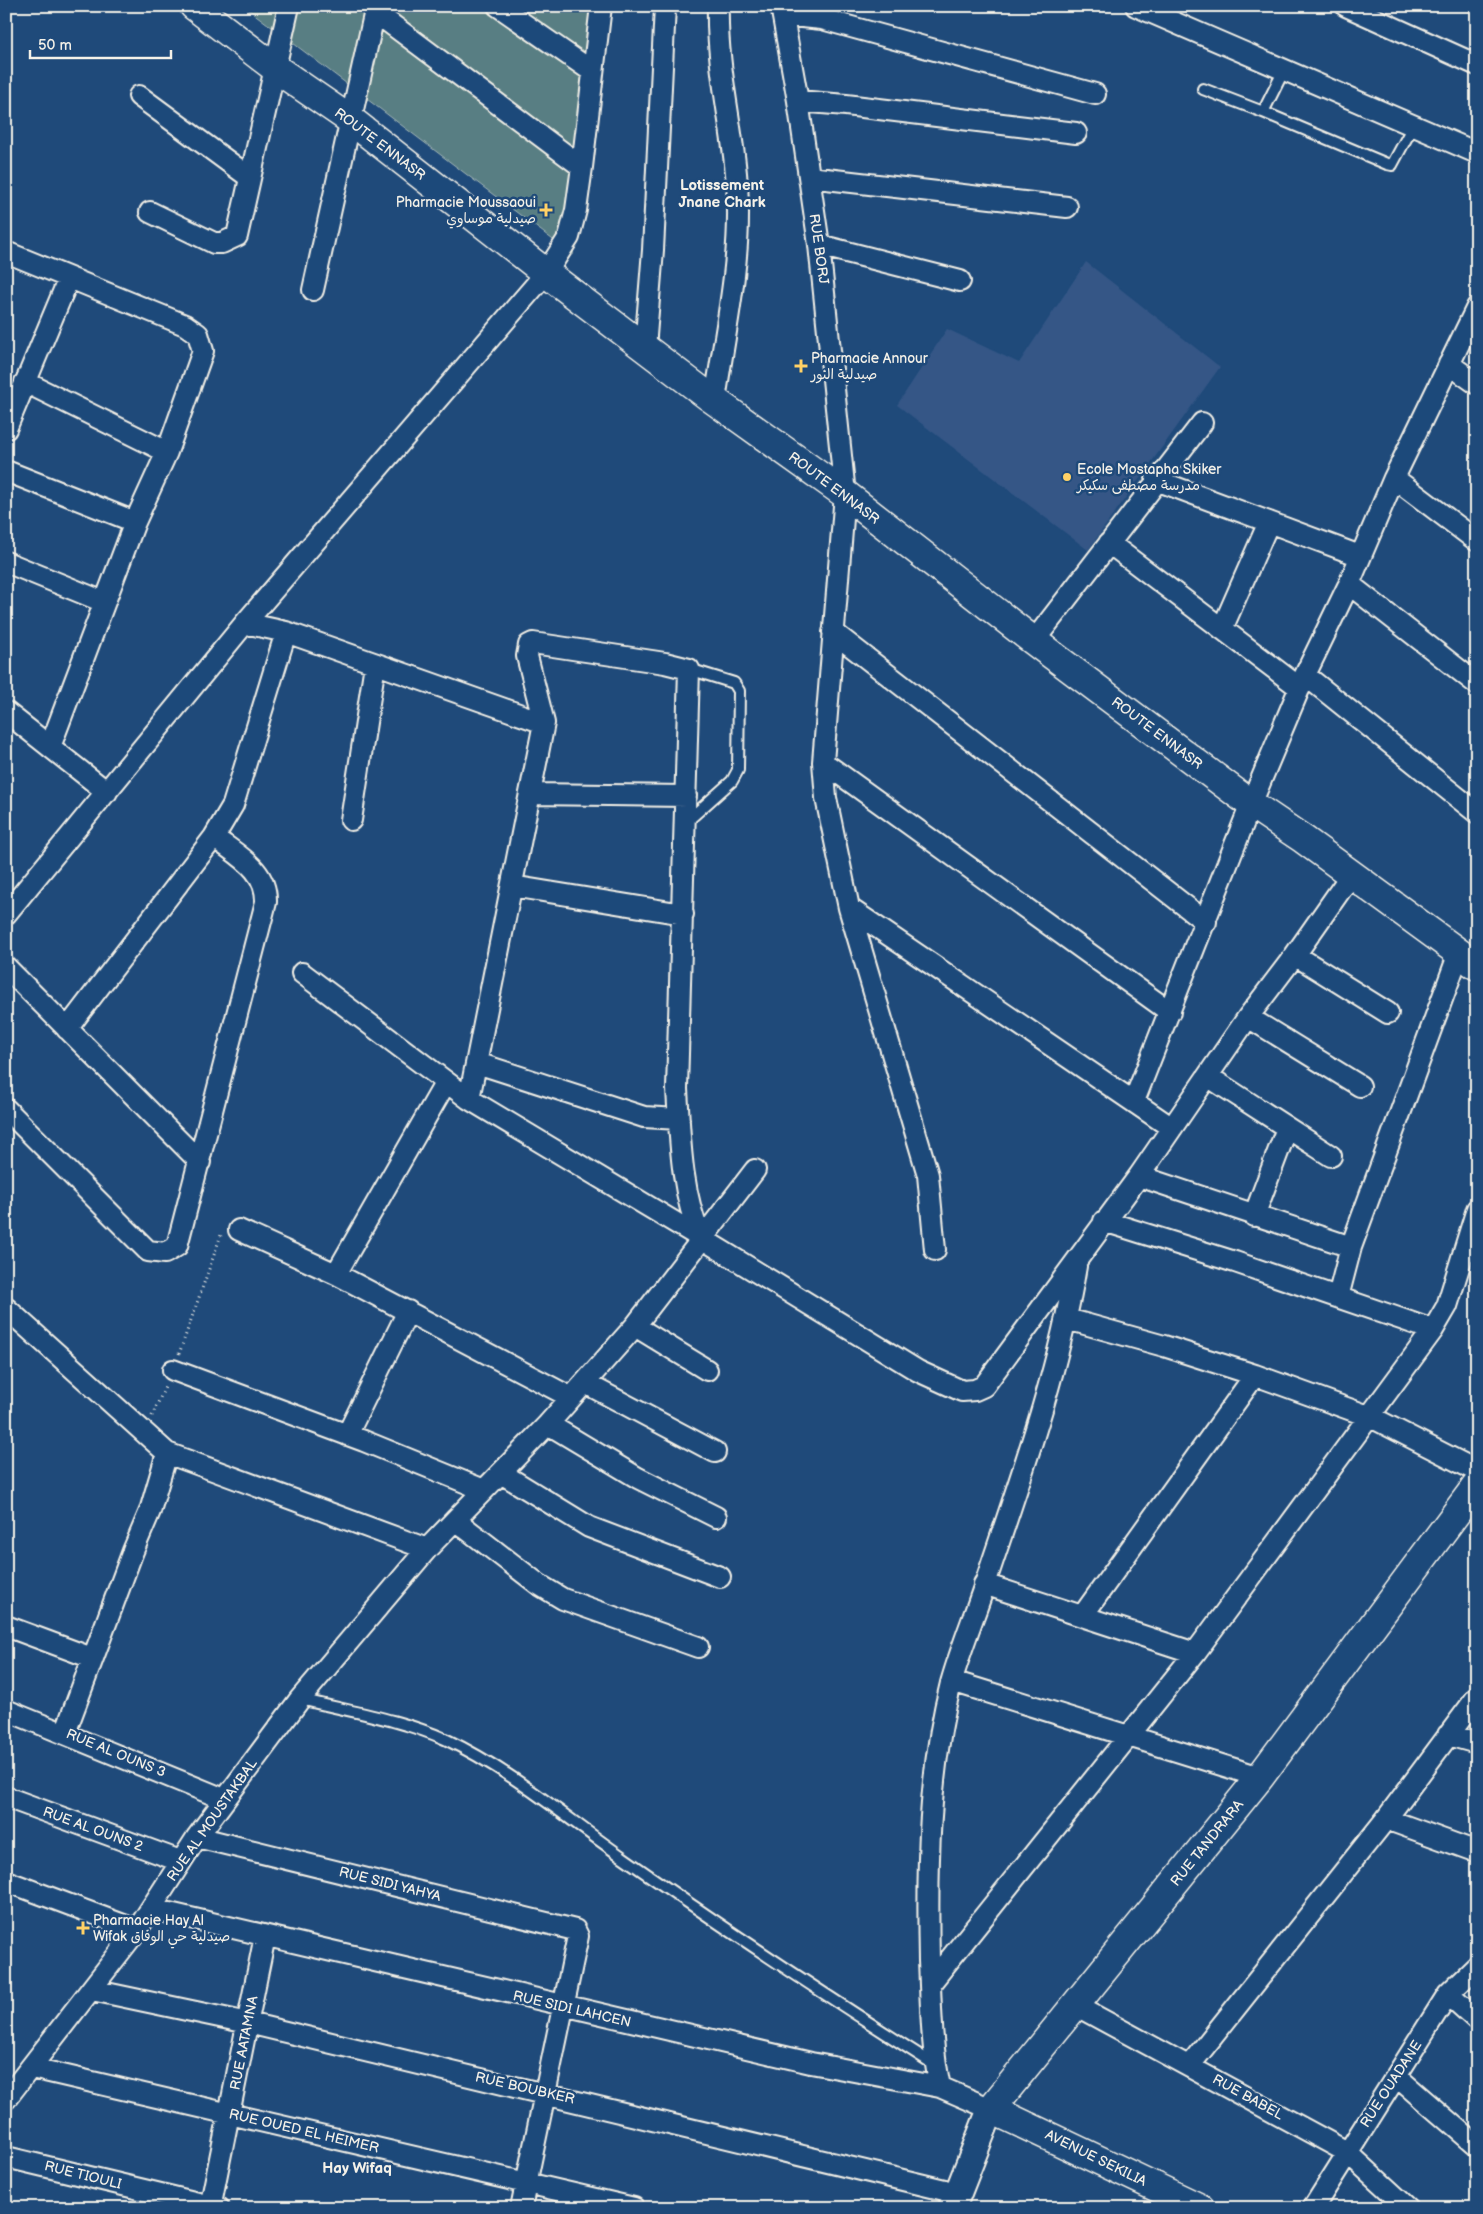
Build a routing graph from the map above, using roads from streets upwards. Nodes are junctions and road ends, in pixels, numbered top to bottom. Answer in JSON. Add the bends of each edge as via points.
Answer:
{"nodes":[{"id":1,"x":194,"y":6,"type":"edge"},
{"id":2,"x":289,"y":6,"type":"edge"},
{"id":3,"x":601,"y":6,"type":"edge"},
{"id":4,"x":665,"y":6,"type":"edge"},
{"id":5,"x":718,"y":6,"type":"edge"},
{"id":6,"x":1136,"y":6,"type":"edge"},
{"id":7,"x":1351,"y":7,"type":"edge"},
{"id":8,"x":375,"y":9,"type":"edge"},
{"id":9,"x":508,"y":9,"type":"edge"},
{"id":10,"x":782,"y":11,"type":"edge"},
{"id":11,"x":1477,"y":65,"type":"edge"},
{"id":12,"x":275,"y":68,"type":"junction"},
{"id":13,"x":593,"y":72,"type":"junction"},
{"id":14,"x":1095,"y":94,"type":"dead end"},
{"id":15,"x":139,"y":96,"type":"dead end"},
{"id":16,"x":798,"y":101,"type":"junction"},
{"id":17,"x":352,"y":121,"type":"junction"},
{"id":18,"x":1076,"y":134,"type":"dead end"},
{"id":19,"x":1477,"y":153,"type":"edge"},
{"id":20,"x":582,"y":167,"type":"junction"},
{"id":21,"x":810,"y":177,"type":"junction"},
{"id":22,"x":249,"y":178,"type":"junction"},
{"id":23,"x":1068,"y":207,"type":"dead end"},
{"id":24,"x":150,"y":212,"type":"dead end"},
{"id":25,"x":819,"y":245,"type":"junction"},
{"id":26,"x":6,"y":252,"type":"edge"},
{"id":27,"x":546,"y":273,"type":"junction"},
{"id":28,"x":69,"y":278,"type":"junction"},
{"id":29,"x":960,"y":282,"type":"dead end"},
{"id":30,"x":312,"y":290,"type":"dead end"},
{"id":31,"x":1477,"y":307,"type":"edge"},
{"id":32,"x":645,"y":348,"type":"junction"},
{"id":33,"x":1449,"y":364,"type":"junction"},
{"id":34,"x":25,"y":382,"type":"junction"},
{"id":35,"x":1477,"y":384,"type":"edge"},
{"id":36,"x":714,"y":401,"type":"junction"},
{"id":37,"x":1202,"y":423,"type":"dead end"},
{"id":38,"x":6,"y":429,"type":"edge"},
{"id":39,"x":167,"y":452,"type":"junction"},
{"id":40,"x":6,"y":471,"type":"edge"},
{"id":41,"x":1394,"y":478,"type":"junction"},
{"id":42,"x":1156,"y":480,"type":"junction"},
{"id":43,"x":845,"y":494,"type":"junction"},
{"id":44,"x":134,"y":522,"type":"junction"},
{"id":45,"x":1269,"y":522,"type":"junction"},
{"id":46,"x":1477,"y":541,"type":"edge"},
{"id":47,"x":1109,"y":543,"type":"junction"},
{"id":48,"x":1360,"y":556,"type":"junction"},
{"id":49,"x":6,"y":562,"type":"edge"},
{"id":50,"x":1348,"y":584,"type":"junction"},
{"id":51,"x":104,"y":602,"type":"junction"},
{"id":52,"x":245,"y":623,"type":"junction"},
{"id":53,"x":1222,"y":629,"type":"junction"},
{"id":54,"x":286,"y":632,"type":"junction"},
{"id":55,"x":833,"y":632,"type":"junction"},
{"id":56,"x":1034,"y":641,"type":"junction"},
{"id":57,"x":375,"y":664,"type":"junction"},
{"id":58,"x":1302,"y":682,"type":"junction"},
{"id":59,"x":1477,"y":684,"type":"edge"},
{"id":60,"x":6,"y":712,"type":"edge"},
{"id":61,"x":544,"y":723,"type":"junction"},
{"id":62,"x":50,"y":747,"type":"junction"},
{"id":63,"x":823,"y":762,"type":"junction"},
{"id":64,"x":107,"y":792,"type":"junction"},
{"id":65,"x":530,"y":794,"type":"junction"},
{"id":66,"x":686,"y":796,"type":"junction"},
{"id":67,"x":1251,"y":804,"type":"junction"},
{"id":68,"x":1477,"y":813,"type":"edge"},
{"id":69,"x":351,"y":820,"type":"dead end"},
{"id":70,"x":214,"y":837,"type":"junction"},
{"id":71,"x":1351,"y":875,"type":"junction"},
{"id":72,"x":512,"y":886,"type":"junction"},
{"id":73,"x":850,"y":908,"type":"junction"},
{"id":74,"x":6,"y":914,"type":"edge"},
{"id":75,"x":683,"y":914,"type":"junction"},
{"id":76,"x":1206,"y":922,"type":"junction"},
{"id":77,"x":1295,"y":955,"type":"junction"},
{"id":78,"x":1468,"y":960,"type":"edge"},
{"id":79,"x":6,"y":967,"type":"edge"},
{"id":80,"x":302,"y":973,"type":"dead end"},
{"id":81,"x":1170,"y":1012,"type":"junction"},
{"id":82,"x":1388,"y":1014,"type":"dead end"},
{"id":83,"x":1248,"y":1017,"type":"junction"},
{"id":84,"x":67,"y":1028,"type":"junction"},
{"id":85,"x":476,"y":1063,"type":"junction"},
{"id":86,"x":1209,"y":1077,"type":"junction"},
{"id":87,"x":446,"y":1082,"type":"junction"},
{"id":88,"x":1360,"y":1086,"type":"dead end"},
{"id":89,"x":469,"y":1099,"type":"junction"},
{"id":90,"x":1134,"y":1101,"type":"junction"},
{"id":91,"x":6,"y":1109,"type":"edge"},
{"id":92,"x":679,"y":1119,"type":"junction"},
{"id":93,"x":1172,"y":1128,"type":"junction"},
{"id":94,"x":1287,"y":1128,"type":"junction"},
{"id":95,"x":1331,"y":1156,"type":"dead end"},
{"id":96,"x":200,"y":1162,"type":"junction"},
{"id":97,"x":755,"y":1170,"type":"dead end"},
{"id":98,"x":1139,"y":1176,"type":"junction"},
{"id":99,"x":1477,"y":1209,"type":"edge"},
{"id":100,"x":1254,"y":1216,"type":"junction"},
{"id":101,"x":1104,"y":1221,"type":"junction"},
{"id":102,"x":239,"y":1230,"type":"road end"},
{"id":103,"x":701,"y":1238,"type":"junction"},
{"id":104,"x":1351,"y":1247,"type":"junction"},
{"id":105,"x":935,"y":1250,"type":"dead end"},
{"id":106,"x":1076,"y":1263,"type":"junction"},
{"id":107,"x":336,"y":1274,"type":"junction"},
{"id":108,"x":1338,"y":1297,"type":"junction"},
{"id":109,"x":6,"y":1308,"type":"edge"},
{"id":110,"x":408,"y":1311,"type":"junction"},
{"id":111,"x":1067,"y":1319,"type":"junction"},
{"id":112,"x":635,"y":1326,"type":"junction"},
{"id":113,"x":1433,"y":1330,"type":"junction"},
{"id":114,"x":173,"y":1370,"type":"road end"},
{"id":115,"x":707,"y":1370,"type":"dead end"},
{"id":116,"x":1255,"y":1375,"type":"junction"},
{"id":117,"x":584,"y":1383,"type":"junction"},
{"id":118,"x":570,"y":1397,"type":"junction"},
{"id":119,"x":1371,"y":1417,"type":"junction"},
{"id":120,"x":548,"y":1424,"type":"junction"},
{"id":121,"x":347,"y":1435,"type":"junction"},
{"id":122,"x":715,"y":1452,"type":"dead end"},
{"id":123,"x":167,"y":1453,"type":"junction"},
{"id":124,"x":1477,"y":1471,"type":"edge"},
{"id":125,"x":501,"y":1473,"type":"junction"},
{"id":126,"x":1477,"y":1485,"type":"edge"},
{"id":127,"x":484,"y":1490,"type":"junction"},
{"id":128,"x":716,"y":1517,"type":"dead end"},
{"id":129,"x":455,"y":1520,"type":"junction"},
{"id":130,"x":427,"y":1549,"type":"junction"},
{"id":131,"x":720,"y":1577,"type":"dead end"},
{"id":132,"x":984,"y":1584,"type":"junction"},
{"id":133,"x":1083,"y":1615,"type":"junction"},
{"id":134,"x":6,"y":1626,"type":"edge"},
{"id":135,"x":698,"y":1647,"type":"dead end"},
{"id":136,"x":1195,"y":1653,"type":"junction"},
{"id":137,"x":92,"y":1658,"type":"junction"},
{"id":138,"x":952,"y":1681,"type":"junction"},
{"id":139,"x":1477,"y":1697,"type":"edge"},
{"id":140,"x":6,"y":1710,"type":"edge"},
{"id":141,"x":66,"y":1732,"type":"junction"},
{"id":142,"x":1448,"y":1735,"type":"junction"},
{"id":143,"x":1130,"y":1737,"type":"junction"},
{"id":144,"x":1477,"y":1743,"type":"edge"},
{"id":145,"x":1260,"y":1777,"type":"junction"},
{"id":146,"x":6,"y":1797,"type":"edge"},
{"id":147,"x":224,"y":1798,"type":"junction"},
{"id":148,"x":1386,"y":1819,"type":"junction"},
{"id":149,"x":197,"y":1837,"type":"junction"},
{"id":150,"x":1477,"y":1852,"type":"edge"},
{"id":151,"x":180,"y":1861,"type":"junction"},
{"id":152,"x":6,"y":1881,"type":"edge"},
{"id":153,"x":152,"y":1909,"type":"junction"},
{"id":154,"x":137,"y":1930,"type":"junction"},
{"id":155,"x":265,"y":1936,"type":"junction"},
{"id":156,"x":1477,"y":1966,"type":"edge"},
{"id":157,"x":930,"y":1984,"type":"junction"},
{"id":158,"x":92,"y":1990,"type":"junction"},
{"id":159,"x":1448,"y":1994,"type":"junction"},
{"id":160,"x":1076,"y":2005,"type":"junction"},
{"id":161,"x":564,"y":2007,"type":"junction"},
{"id":162,"x":1477,"y":2020,"type":"edge"},
{"id":163,"x":248,"y":2023,"type":"junction"},
{"id":164,"x":1190,"y":2065,"type":"junction"},
{"id":165,"x":32,"y":2068,"type":"junction"},
{"id":166,"x":1396,"y":2076,"type":"junction"},
{"id":167,"x":940,"y":2087,"type":"junction"},
{"id":168,"x":544,"y":2093,"type":"junction"},
{"id":169,"x":6,"y":2099,"type":"edge"},
{"id":170,"x":991,"y":2109,"type":"junction"},
{"id":171,"x":230,"y":2114,"type":"junction"},
{"id":172,"x":1477,"y":2146,"type":"edge"},
{"id":173,"x":1347,"y":2152,"type":"junction"},
{"id":174,"x":6,"y":2157,"type":"edge"},
{"id":175,"x":526,"y":2183,"type":"junction"},
{"id":176,"x":954,"y":2200,"type":"edge"},
{"id":177,"x":213,"y":2207,"type":"edge"},
{"id":178,"x":521,"y":2208,"type":"edge"},
{"id":179,"x":634,"y":2208,"type":"edge"},
{"id":180,"x":1200,"y":2208,"type":"edge"},
{"id":181,"x":1313,"y":2208,"type":"edge"},
{"id":182,"x":1408,"y":2208,"type":"edge"}],
"edges":[{"from":1,"to":12,"type":"main road","name":"ROUTE ENNASR"},
{"from":2,"to":12,"type":"street"},
{"from":3,"to":13,"type":"street"},
{"from":4,"to":32,"type":"street"},
{"from":5,"to":36,"type":"street","via":[[738,207],[732,290]]},
{"from":6,"to":19,"type":"street"},
{"from":7,"to":11,"type":"street"},
{"from":8,"to":17,"type":"street"},
{"from":8,"to":20,"type":"street"},
{"from":9,"to":13,"type":"street"},
{"from":10,"to":14,"type":"street","via":[[822,19]]},
{"from":10,"to":16,"type":"street","name":"RUE BORJ"},
{"from":12,"to":17,"type":"main road","name":"ROUTE ENNASR"},
{"from":12,"to":22,"type":"street"},
{"from":13,"to":20,"type":"street"},
{"from":15,"to":22,"type":"street"},
{"from":16,"to":18,"type":"street"},
{"from":16,"to":21,"type":"street","name":"RUE BORJ"},
{"from":17,"to":27,"type":"main road","name":"ROUTE ENNASR"},
{"from":17,"to":30,"type":"street"},
{"from":20,"to":27,"type":"street","via":[[569,237]]},
{"from":21,"to":23,"type":"street"},
{"from":21,"to":25,"type":"street","name":"RUE BORJ"},
{"from":22,"to":24,"type":"street","via":[[237,236],[229,241],[214,243]]},
{"from":25,"to":29,"type":"street"},
{"from":25,"to":43,"type":"street","name":"RUE BORJ"},
{"from":26,"to":28,"type":"street"},
{"from":27,"to":32,"type":"main road","name":"ROUTE ENNASR"},
{"from":27,"to":52,"type":"street"},
{"from":28,"to":34,"type":"street"},
{"from":28,"to":39,"type":"street","via":[[198,334],[203,351]]},
{"from":31,"to":33,"type":"street"},
{"from":32,"to":36,"type":"main road","name":"ROUTE ENNASR"},
{"from":33,"to":35,"type":"street"},
{"from":33,"to":41,"type":"street"},
{"from":34,"to":38,"type":"street"},
{"from":34,"to":39,"type":"street"},
{"from":36,"to":43,"type":"main road","name":"ROUTE ENNASR"},
{"from":37,"to":42,"type":"street"},
{"from":39,"to":44,"type":"street"},
{"from":40,"to":44,"type":"street"},
{"from":41,"to":46,"type":"street"},
{"from":41,"to":48,"type":"street"},
{"from":42,"to":45,"type":"street"},
{"from":42,"to":47,"type":"street"},
{"from":43,"to":55,"type":"street","name":"RUE BORJ"},
{"from":43,"to":56,"type":"main road","name":"ROUTE ENNASR"},
{"from":44,"to":51,"type":"street"},
{"from":45,"to":48,"type":"street"},
{"from":45,"to":53,"type":"street"},
{"from":47,"to":53,"type":"street"},
{"from":47,"to":56,"type":"street"},
{"from":48,"to":50,"type":"street"},
{"from":49,"to":51,"type":"street"},
{"from":50,"to":58,"type":"street"},
{"from":50,"to":59,"type":"street"},
{"from":51,"to":62,"type":"street"},
{"from":52,"to":54,"type":"street"},
{"from":52,"to":64,"type":"street"},
{"from":53,"to":58,"type":"street"},
{"from":54,"to":57,"type":"street"},
{"from":54,"to":70,"type":"street","via":[[233,805]]},
{"from":55,"to":63,"type":"street","name":"RUE BORJ"},
{"from":55,"to":76,"type":"street"},
{"from":56,"to":67,"type":"main road","name":"ROUTE ENNASR"},
{"from":57,"to":61,"type":"street"},
{"from":57,"to":69,"type":"street"},
{"from":58,"to":67,"type":"street"},
{"from":58,"to":68,"type":"street"},
{"from":60,"to":62,"type":"street"},
{"from":61,"to":65,"type":"street"},
{"from":61,"to":66,"type":"street","via":[[527,656],[527,648],[533,643],[689,669]]},
{"from":62,"to":64,"type":"street"},
{"from":63,"to":73,"type":"street","name":"RUE BORJ","via":[[826,798]]},
{"from":63,"to":81,"type":"street"},
{"from":64,"to":74,"type":"street"},
{"from":65,"to":66,"type":"street"},
{"from":65,"to":72,"type":"street"},
{"from":66,"to":75,"type":"street"},
{"from":67,"to":71,"type":"main road","name":"ROUTE ENNASR"},
{"from":67,"to":76,"type":"street"},
{"from":70,"to":84,"type":"street"},
{"from":70,"to":96,"type":"street","via":[[257,872],[263,879],[266,896]]},
{"from":71,"to":77,"type":"street"},
{"from":71,"to":78,"type":"main road","name":"ROUTE ENNASR"},
{"from":72,"to":75,"type":"street"},
{"from":72,"to":85,"type":"street"},
{"from":73,"to":90,"type":"street"},
{"from":73,"to":105,"type":"street","name":"RUE BORJ","via":[[928,1175]]},
{"from":75,"to":92,"type":"street","via":[[677,1090]]},
{"from":76,"to":81,"type":"street"},
{"from":77,"to":82,"type":"street"},
{"from":77,"to":83,"type":"street"},
{"from":78,"to":104,"type":"street"},
{"from":79,"to":84,"type":"street"},
{"from":80,"to":87,"type":"street"},
{"from":81,"to":90,"type":"street"},
{"from":83,"to":86,"type":"street"},
{"from":83,"to":88,"type":"street"},
{"from":84,"to":96,"type":"street"},
{"from":85,"to":89,"type":"street"},
{"from":85,"to":92,"type":"street","via":[[644,1117]]},
{"from":86,"to":93,"type":"street"},
{"from":86,"to":94,"type":"street"},
{"from":87,"to":89,"type":"street"},
{"from":87,"to":107,"type":"street"},
{"from":89,"to":103,"type":"street"},
{"from":90,"to":93,"type":"street"},
{"from":91,"to":96,"type":"street","via":[[148,1251],[165,1253],[177,1246]]},
{"from":92,"to":103,"type":"street","via":[[689,1205]]},
{"from":93,"to":98,"type":"street"},
{"from":94,"to":95,"type":"street"},
{"from":94,"to":100,"type":"street"},
{"from":97,"to":103,"type":"street","name":"RUE AL MOUSTAKBAL"},
{"from":98,"to":100,"type":"street"},
{"from":98,"to":101,"type":"street"},
{"from":99,"to":113,"type":"street","via":[[1447,1306]]},
{"from":100,"to":104,"type":"street"},
{"from":101,"to":106,"type":"street"},
{"from":101,"to":108,"type":"street"},
{"from":102,"to":107,"type":"street"},
{"from":103,"to":106,"type":"street","via":[[918,1371],[962,1391],[984,1386]]},
{"from":103,"to":112,"type":"street","name":"RUE AL MOUSTAKBAL"},
{"from":104,"to":108,"type":"street"},
{"from":106,"to":111,"type":"street"},
{"from":107,"to":110,"type":"street"},
{"from":108,"to":113,"type":"street"},
{"from":109,"to":123,"type":"street"},
{"from":110,"to":118,"type":"street"},
{"from":110,"to":121,"type":"street"},
{"from":111,"to":116,"type":"street"},
{"from":111,"to":132,"type":"street"},
{"from":112,"to":115,"type":"street"},
{"from":112,"to":117,"type":"street","name":"RUE AL MOUSTAKBAL"},
{"from":113,"to":119,"type":"street"},
{"from":114,"to":121,"type":"street"},
{"from":116,"to":119,"type":"street"},
{"from":116,"to":133,"type":"street"},
{"from":117,"to":118,"type":"street","name":"RUE AL MOUSTAKBAL"},
{"from":117,"to":122,"type":"street"},
{"from":118,"to":120,"type":"street","name":"RUE AL MOUSTAKBAL"},
{"from":119,"to":124,"type":"street"},
{"from":119,"to":136,"type":"street"},
{"from":120,"to":125,"type":"street","name":"RUE AL MOUSTAKBAL"},
{"from":120,"to":128,"type":"street","via":[[638,1478]]},
{"from":121,"to":127,"type":"street"},
{"from":123,"to":130,"type":"street"},
{"from":123,"to":137,"type":"street","via":[[150,1511]]},
{"from":125,"to":127,"type":"street","name":"RUE AL MOUSTAKBAL"},
{"from":125,"to":131,"type":"street","via":[[589,1527]]},
{"from":126,"to":145,"type":"main road","name":"RUE TANDRARA"},
{"from":127,"to":129,"type":"street","name":"RUE AL MOUSTAKBAL"},
{"from":129,"to":130,"type":"street","name":"RUE AL MOUSTAKBAL"},
{"from":129,"to":135,"type":"street","via":[[538,1584],[563,1599]]},
{"from":130,"to":147,"type":"street","name":"RUE AL MOUSTAKBAL","via":[[300,1699]]},
{"from":132,"to":133,"type":"street"},
{"from":132,"to":138,"type":"street"},
{"from":133,"to":136,"type":"street"},
{"from":134,"to":137,"type":"street"},
{"from":136,"to":143,"type":"street"},
{"from":137,"to":141,"type":"street"},
{"from":138,"to":143,"type":"street"},
{"from":138,"to":157,"type":"street","via":[[938,1746],[933,1796],[928,1892]]},
{"from":139,"to":142,"type":"street"},
{"from":140,"to":141,"type":"street","name":"RUE AL OUNS 3"},
{"from":141,"to":147,"type":"street","name":"RUE AL OUNS 3"},
{"from":142,"to":144,"type":"street"},
{"from":142,"to":148,"type":"street"},
{"from":143,"to":145,"type":"street"},
{"from":143,"to":157,"type":"street"},
{"from":145,"to":160,"type":"main road","name":"RUE TANDRARA"},
{"from":146,"to":151,"type":"street","name":"RUE AL OUNS 2"},
{"from":147,"to":149,"type":"street","name":"RUE AL MOUSTAKBAL"},
{"from":148,"to":150,"type":"street"},
{"from":148,"to":164,"type":"street"},
{"from":149,"to":151,"type":"street","name":"RUE AL MOUSTAKBAL"},
{"from":149,"to":161,"type":"street","name":"RUE SIDI YAHYA","via":[[575,1930],[578,1936]]},
{"from":151,"to":153,"type":"street","name":"RUE AL MOUSTAKBAL"},
{"from":152,"to":154,"type":"street"},
{"from":153,"to":154,"type":"street","name":"RUE AL MOUSTAKBAL"},
{"from":153,"to":155,"type":"street","name":"RUE SIDI LAHCEN"},
{"from":154,"to":158,"type":"street","name":"RUE AL MOUSTAKBAL"},
{"from":155,"to":161,"type":"street","name":"RUE SIDI LAHCEN"},
{"from":155,"to":163,"type":"street","name":"RUE AATAMNA"},
{"from":156,"to":159,"type":"street","name":"RUE OUADANE"},
{"from":157,"to":167,"type":"street","via":[[935,2065]]},
{"from":158,"to":163,"type":"street","name":"RUE BOUBKER"},
{"from":158,"to":165,"type":"street","name":"RUE AL MOUSTAKBAL"},
{"from":159,"to":162,"type":"street"},
{"from":159,"to":166,"type":"street","name":"RUE OUADANE"},
{"from":160,"to":164,"type":"street","name":"RUE BABEL"},
{"from":160,"to":170,"type":"main road","name":"RUE TANDRARA"},
{"from":161,"to":167,"type":"street","name":"RUE SIDI LAHCEN","via":[[811,2064]]},
{"from":161,"to":168,"type":"street"},
{"from":163,"to":168,"type":"street","name":"RUE BOUBKER"},
{"from":163,"to":171,"type":"street","name":"RUE AATAMNA"},
{"from":164,"to":173,"type":"street","name":"RUE BABEL"},
{"from":165,"to":169,"type":"street","name":"RUE AL MOUSTAKBAL"},
{"from":165,"to":171,"type":"street","name":"RUE OUED EL HEIMER"},
{"from":166,"to":172,"type":"street"},
{"from":166,"to":173,"type":"street","name":"RUE OUADANE"},
{"from":167,"to":170,"type":"street","name":"RUE SIDI LAHCEN"},
{"from":168,"to":175,"type":"street"},
{"from":168,"to":176,"type":"street","name":"RUE BOUBKER"},
{"from":170,"to":176,"type":"street","name":"RUE TANDRARA"},
{"from":170,"to":180,"type":"main road","name":"AVENUE SEKILIA"},
{"from":171,"to":175,"type":"street","name":"RUE OUED EL HEIMER"},
{"from":171,"to":177,"type":"street","name":"RUE AATAMNA"},
{"from":173,"to":181,"type":"street","name":"RUE OUADANE"},
{"from":173,"to":182,"type":"street","name":"RUE BABEL"},
{"from":174,"to":177,"type":"street","name":"RUE TIOULI"},
{"from":175,"to":178,"type":"street"},
{"from":175,"to":179,"type":"street","name":"RUE OUED EL HEIMER"}]}
